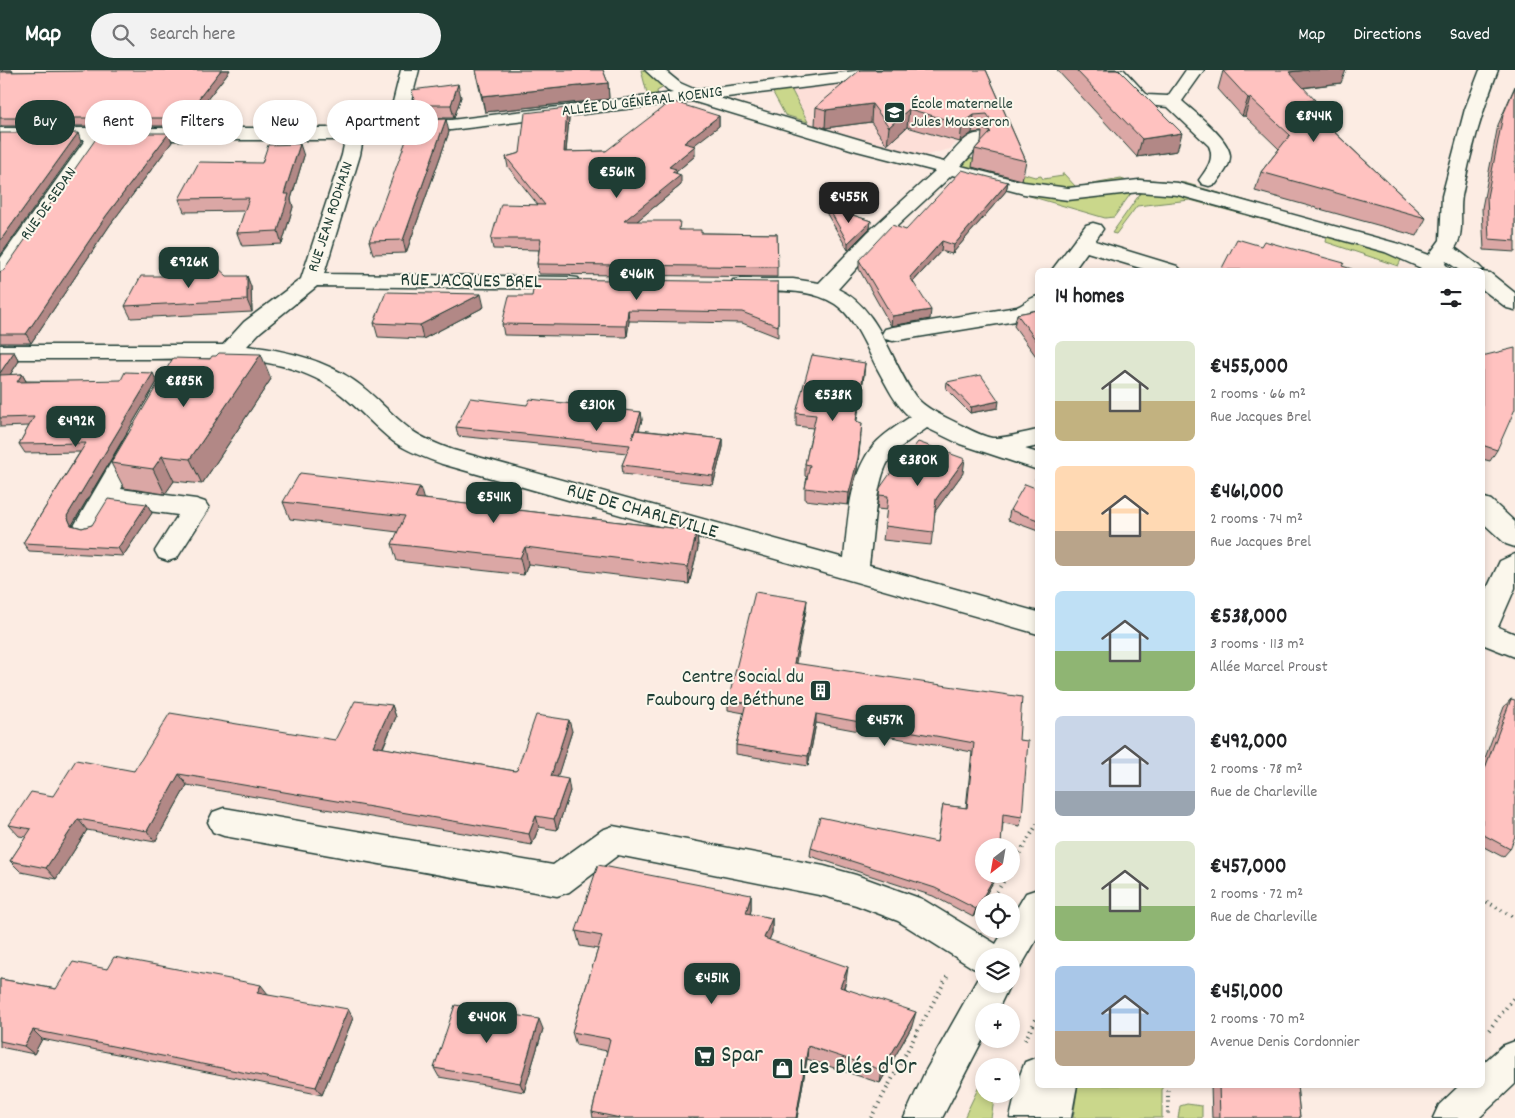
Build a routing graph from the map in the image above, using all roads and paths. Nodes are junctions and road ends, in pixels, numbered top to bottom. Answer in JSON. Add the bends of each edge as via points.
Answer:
{"nodes":[{"id":1,"x":410,"y":70,"type":"edge"},
{"id":2,"x":654,"y":70,"type":"edge"},
{"id":3,"x":907,"y":70,"type":"edge"},
{"id":4,"x":1114,"y":70,"type":"edge"},
{"id":5,"x":1195,"y":70,"type":"edge"},
{"id":6,"x":1489,"y":70,"type":"edge"},
{"id":7,"x":692,"y":95,"type":"junction"},
{"id":8,"x":402,"y":100,"type":"edge"},
{"id":9,"x":1173,"y":102,"type":"junction"},
{"id":10,"x":438,"y":125,"type":"edge"},
{"id":11,"x":0,"y":134,"type":"edge"},
{"id":12,"x":85,"y":134,"type":"edge"},
{"id":13,"x":152,"y":134,"type":"edge"},
{"id":14,"x":327,"y":134,"type":"edge"},
{"id":15,"x":977,"y":138,"type":"edge"},
{"id":16,"x":90,"y":145,"type":"edge"},
{"id":17,"x":353,"y":145,"type":"edge"},
{"id":18,"x":947,"y":169,"type":"junction"},
{"id":19,"x":1209,"y":180,"type":"dead end"},
{"id":20,"x":1436,"y":266,"type":"edge"},
{"id":21,"x":1064,"y":268,"type":"edge"},
{"id":22,"x":1161,"y":268,"type":"edge"},
{"id":23,"x":1454,"y":268,"type":"edge"},
{"id":24,"x":0,"y":274,"type":"edge"},
{"id":25,"x":311,"y":280,"type":"junction"},
{"id":26,"x":1485,"y":280,"type":"edge"},
{"id":27,"x":587,"y":283,"type":"edge"},
{"id":28,"x":716,"y":284,"type":"edge"},
{"id":29,"x":824,"y":291,"type":"junction"},
{"id":30,"x":1515,"y":303,"type":"edge"},
{"id":31,"x":1035,"y":305,"type":"edge"},
{"id":32,"x":893,"y":334,"type":"dead end"},
{"id":33,"x":0,"y":352,"type":"edge"},
{"id":34,"x":189,"y":352,"type":"junction"},
{"id":35,"x":229,"y":352,"type":"junction"},
{"id":36,"x":174,"y":377,"type":"edge"},
{"id":37,"x":926,"y":417,"type":"junction"},
{"id":38,"x":149,"y":420,"type":"edge"},
{"id":39,"x":1035,"y":439,"type":"edge"},
{"id":40,"x":992,"y":446,"type":"junction"},
{"id":41,"x":1035,"y":461,"type":"edge"},
{"id":42,"x":104,"y":496,"type":"junction"},
{"id":43,"x":1485,"y":509,"type":"edge"},
{"id":44,"x":87,"y":526,"type":"edge"},
{"id":45,"x":1515,"y":537,"type":"edge"},
{"id":46,"x":168,"y":551,"type":"dead end"},
{"id":47,"x":1515,"y":564,"type":"edge"},
{"id":48,"x":855,"y":572,"type":"junction"},
{"id":49,"x":1035,"y":622,"type":"edge"},
{"id":50,"x":1485,"y":624,"type":"edge"},
{"id":51,"x":1485,"y":632,"type":"edge"},
{"id":52,"x":1515,"y":646,"type":"edge"},
{"id":53,"x":224,"y":822,"type":"dead end"},
{"id":54,"x":1035,"y":828,"type":"edge"},
{"id":55,"x":1020,"y":853,"type":"edge"},
{"id":56,"x":1485,"y":901,"type":"edge"},
{"id":57,"x":1035,"y":909,"type":"edge"},
{"id":58,"x":1515,"y":918,"type":"edge"},
{"id":59,"x":1013,"y":948,"type":"edge"},
{"id":60,"x":975,"y":949,"type":"edge"},
{"id":61,"x":975,"y":951,"type":"edge"},
{"id":62,"x":988,"y":993,"type":"edge"},
{"id":63,"x":1515,"y":996,"type":"edge"},
{"id":64,"x":1485,"y":1034,"type":"edge"},
{"id":65,"x":1515,"y":1059,"type":"edge"},
{"id":66,"x":1485,"y":1087,"type":"edge"},
{"id":67,"x":1035,"y":1088,"type":"edge"},
{"id":68,"x":1057,"y":1088,"type":"edge"},
{"id":69,"x":1168,"y":1088,"type":"edge"},
{"id":70,"x":1484,"y":1088,"type":"edge"},
{"id":71,"x":872,"y":1118,"type":"edge"},
{"id":72,"x":923,"y":1118,"type":"edge"},
{"id":73,"x":1029,"y":1118,"type":"edge"},
{"id":74,"x":1052,"y":1118,"type":"edge"},
{"id":75,"x":1168,"y":1118,"type":"edge"},
{"id":76,"x":1452,"y":1118,"type":"edge"}],
"edges":[{"from":1,"to":8,"type":"street"},
{"from":2,"to":7,"type":"street","via":[[670,84]]},
{"from":3,"to":7,"type":"street","name":"ALLÉE DU GÉNÉRAL KOENIG"},
{"from":4,"to":9,"type":"street","via":[[1142,100]]},
{"from":5,"to":9,"type":"street"},
{"from":6,"to":20,"type":"street","via":[[1478,95],[1452,196],[1450,240]]},
{"from":7,"to":10,"type":"street","name":"ALLÉE DU GÉNÉRAL KOENIG"},
{"from":7,"to":18,"type":"street"},
{"from":9,"to":19,"type":"street","via":[[1221,151],[1220,162]]},
{"from":11,"to":12,"type":"street"},
{"from":13,"to":14,"type":"street"},
{"from":15,"to":18,"type":"street"},
{"from":16,"to":24,"type":"street","name":"RUE DE SEDAN"},
{"from":17,"to":25,"type":"street","name":"RUE JEAN RODHAIN"},
{"from":18,"to":20,"type":"street","via":[[1056,194],[1139,186],[1178,189],[1409,254]]},
{"from":18,"to":29,"type":"street","via":[[875,236]]},
{"from":20,"to":23,"type":"street"},
{"from":21,"to":22,"type":"street","via":[[1091,240]]},
{"from":25,"to":27,"type":"street","name":"RUE JACQUES BREL"},
{"from":25,"to":35,"type":"street","name":"RUE JEAN RODHAIN","via":[[252,327]]},
{"from":26,"to":30,"type":"street"},
{"from":28,"to":29,"type":"street","via":[[786,285]]},
{"from":29,"to":37,"type":"street","via":[[843,299],[857,312],[907,402]]},
{"from":31,"to":32,"type":"street","via":[[1022,313]]},
{"from":33,"to":34,"type":"street","name":"RUE DE CHARLEVILLE"},
{"from":34,"to":35,"type":"street","name":"RUE DE CHARLEVILLE"},
{"from":34,"to":36,"type":"street"},
{"from":35,"to":48,"type":"street","name":"RUE DE CHARLEVILLE","via":[[288,360],[323,372],[349,388],[402,435],[451,458]]},
{"from":37,"to":40,"type":"street"},
{"from":37,"to":48,"type":"street","via":[[876,460],[869,481]]},
{"from":38,"to":42,"type":"street"},
{"from":39,"to":40,"type":"street"},
{"from":40,"to":41,"type":"street"},
{"from":42,"to":44,"type":"street"},
{"from":42,"to":46,"type":"street","via":[[196,508]]},
{"from":43,"to":45,"type":"street"},
{"from":47,"to":50,"type":"street","via":[[1510,568]]},
{"from":48,"to":49,"type":"street","name":"RUE DE CHARLEVILLE"},
{"from":51,"to":52,"type":"street"},
{"from":53,"to":60,"type":"street","via":[[557,881],[613,840],[856,890],[910,910]]},
{"from":54,"to":55,"type":"path"},
{"from":56,"to":58,"type":"path"},
{"from":57,"to":59,"type":"street"},
{"from":61,"to":71,"type":"path","via":[[935,998]]},
{"from":62,"to":72,"type":"street"},
{"from":63,"to":64,"type":"path"},
{"from":65,"to":66,"type":"street"},
{"from":67,"to":73,"type":"street"},
{"from":68,"to":74,"type":"street"},
{"from":69,"to":75,"type":"path"},
{"from":70,"to":76,"type":"street"}]}
